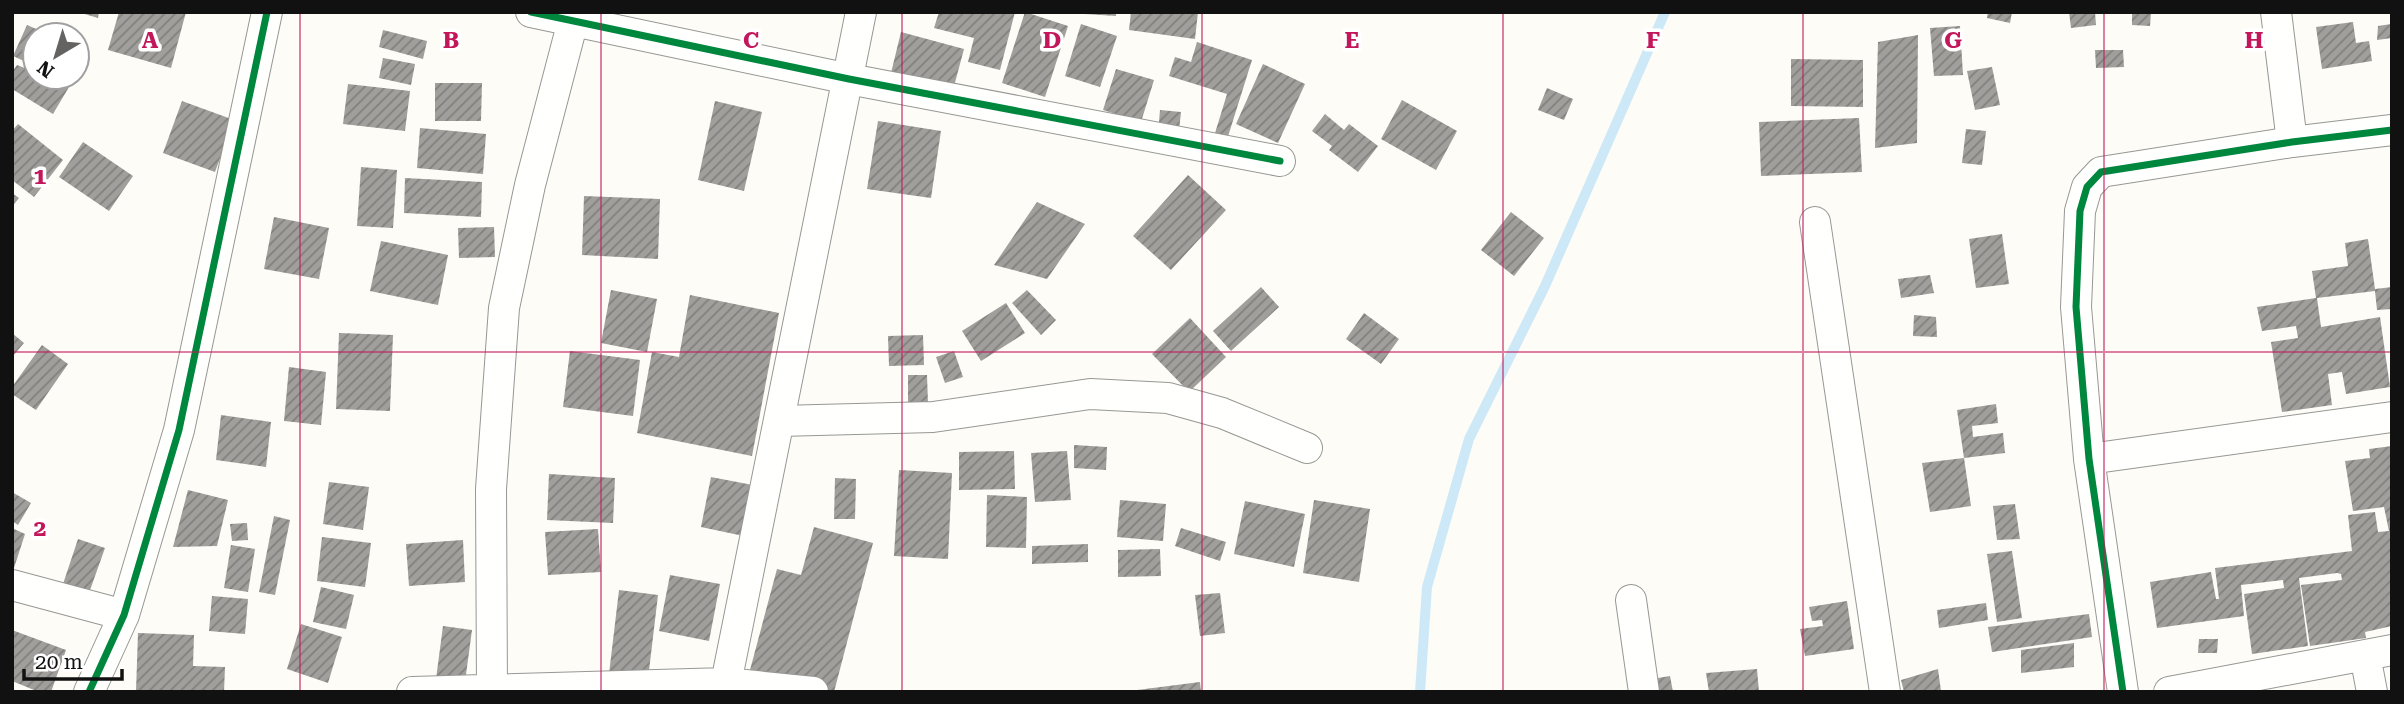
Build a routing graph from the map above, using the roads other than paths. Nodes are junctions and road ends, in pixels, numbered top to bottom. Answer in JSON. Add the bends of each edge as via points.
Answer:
{"nodes":[{"id":1,"x":267,"y":12,"type":"edge"},
{"id":2,"x":531,"y":12,"type":"edge"},
{"id":3,"x":861,"y":12,"type":"edge"},
{"id":4,"x":2276,"y":12,"type":"edge"},
{"id":5,"x":573,"y":21,"type":"junction"},
{"id":6,"x":849,"y":79,"type":"junction"},
{"id":7,"x":2392,"y":130,"type":"edge"},
{"id":8,"x":2292,"y":142,"type":"junction"},
{"id":9,"x":1280,"y":161,"type":"dead end"},
{"id":10,"x":1815,"y":222,"type":"dead end"},
{"id":11,"x":2392,"y":416,"type":"edge"},
{"id":12,"x":779,"y":421,"type":"junction"},
{"id":13,"x":1307,"y":448,"type":"dead end"},
{"id":14,"x":2089,"y":459,"type":"junction"},
{"id":15,"x":12,"y":585,"type":"edge"},
{"id":16,"x":1631,"y":600,"type":"dead end"},
{"id":17,"x":124,"y":615,"type":"junction"},
{"id":18,"x":2378,"y":653,"type":"edge"},
{"id":19,"x":726,"y":683,"type":"junction"},
{"id":20,"x":492,"y":690,"type":"edge"},
{"id":21,"x":89,"y":692,"type":"edge"},
{"id":22,"x":412,"y":692,"type":"edge"},
{"id":23,"x":813,"y":692,"type":"edge"},
{"id":24,"x":1644,"y":692,"type":"edge"},
{"id":25,"x":1885,"y":692,"type":"edge"},
{"id":26,"x":2123,"y":692,"type":"edge"},
{"id":27,"x":2169,"y":692,"type":"edge"},
{"id":28,"x":2372,"y":692,"type":"edge"}],
"edges":[{"from":1,"to":17,"type":"street","via":[[179,430]]},
{"from":2,"to":5,"type":"street"},
{"from":3,"to":6,"type":"street"},
{"from":4,"to":8,"type":"street"},
{"from":5,"to":6,"type":"street"},
{"from":5,"to":20,"type":"street","via":[[504,308],[491,489]]},
{"from":6,"to":9,"type":"street"},
{"from":6,"to":12,"type":"street"},
{"from":7,"to":8,"type":"street"},
{"from":8,"to":14,"type":"street","via":[[2101,172],[2087,187],[2080,211],[2076,307]]},
{"from":10,"to":25,"type":"street"},
{"from":11,"to":14,"type":"street"},
{"from":12,"to":13,"type":"street","via":[[933,417],[1090,394],[1168,398],[1222,413]]},
{"from":12,"to":19,"type":"street"},
{"from":14,"to":26,"type":"street"},
{"from":15,"to":17,"type":"street"},
{"from":16,"to":24,"type":"street"},
{"from":17,"to":21,"type":"street"},
{"from":18,"to":27,"type":"street"},
{"from":18,"to":28,"type":"street"},
{"from":19,"to":20,"type":"street"},
{"from":19,"to":23,"type":"street"},
{"from":20,"to":22,"type":"street"}]}
